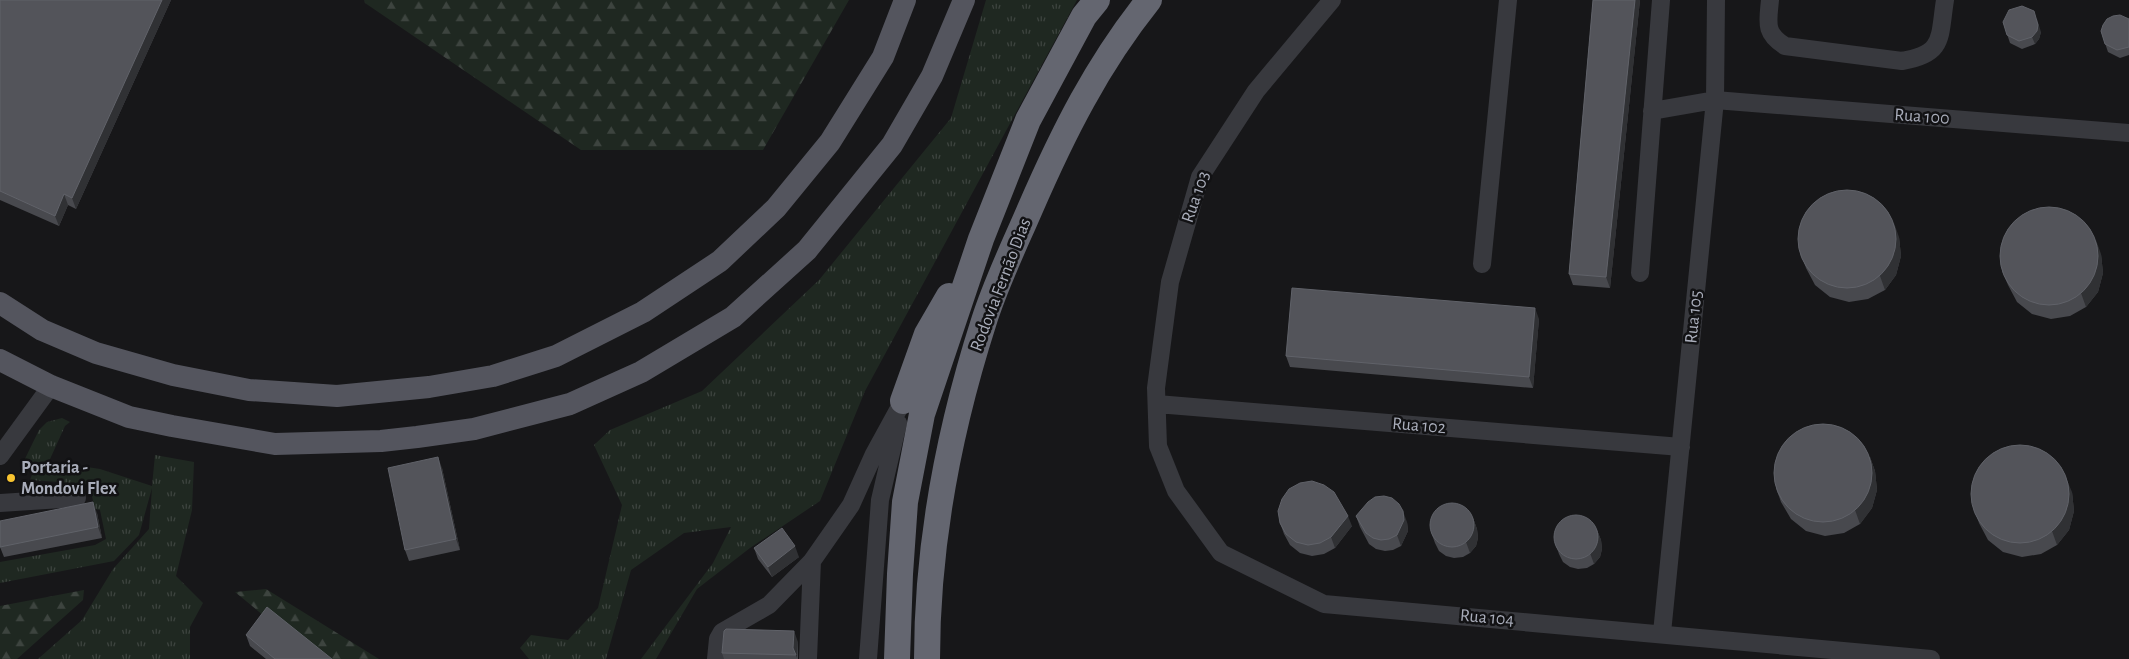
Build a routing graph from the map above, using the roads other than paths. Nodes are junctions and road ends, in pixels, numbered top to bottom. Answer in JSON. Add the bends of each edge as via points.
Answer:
{"nodes":[{"id":1,"x":905,"y":0,"type":"edge"},
{"id":2,"x":964,"y":0,"type":"edge"},
{"id":3,"x":1097,"y":0,"type":"edge"},
{"id":4,"x":1149,"y":0,"type":"edge"},
{"id":5,"x":1332,"y":0,"type":"edge"},
{"id":6,"x":1508,"y":0,"type":"edge"},
{"id":7,"x":1661,"y":0,"type":"edge"},
{"id":8,"x":1716,"y":0,"type":"edge"},
{"id":9,"x":1770,"y":0,"type":"edge"},
{"id":10,"x":1945,"y":0,"type":"edge"},
{"id":11,"x":1715,"y":100,"type":"junction"},
{"id":12,"x":1652,"y":111,"type":"junction"},
{"id":13,"x":2129,"y":133,"type":"edge"},
{"id":14,"x":981,"y":239,"type":"junction"},
{"id":15,"x":1482,"y":264,"type":"dead end"},
{"id":16,"x":1640,"y":273,"type":"dead end"},
{"id":17,"x":0,"y":304,"type":"edge"},
{"id":18,"x":0,"y":360,"type":"edge"},
{"id":19,"x":51,"y":386,"type":"junction"},
{"id":20,"x":903,"y":400,"type":"junction"},
{"id":21,"x":1157,"y":404,"type":"junction"},
{"id":22,"x":1680,"y":447,"type":"junction"},
{"id":23,"x":0,"y":456,"type":"edge"},
{"id":24,"x":77,"y":498,"type":"dead end"},
{"id":25,"x":0,"y":502,"type":"edge"},
{"id":26,"x":812,"y":561,"type":"junction"},
{"id":27,"x":1662,"y":633,"type":"junction"},
{"id":28,"x":716,"y":659,"type":"edge"},
{"id":29,"x":808,"y":659,"type":"edge"},
{"id":30,"x":868,"y":659,"type":"edge"},
{"id":31,"x":897,"y":659,"type":"edge"},
{"id":32,"x":927,"y":659,"type":"edge"},
{"id":33,"x":1931,"y":659,"type":"edge"}],
"edges":[{"from":1,"to":17,"type":"main road","via":[[883,57],[830,142],[776,208],[720,261],[643,312],[556,356],[493,376],[429,387],[337,396],[249,390],[173,375],[96,353],[42,330]]},
{"from":2,"to":19,"type":"main road","via":[[932,76],[892,145],[807,250],[733,317],[641,372],[570,404],[474,428],[417,437],[275,444],[129,417]]},
{"from":3,"to":14,"type":"highway","name":"Rodovia Fernão Dias","via":[[1084,16],[1028,120]]},
{"from":4,"to":32,"type":"highway","name":"Rodovia Fernão Dias","via":[[1127,28],[1077,108],[1043,179],[984,320],[950,443],[931,578]]},
{"from":5,"to":21,"type":"street","name":"Rua 103","via":[[1256,91],[1200,177],[1170,282],[1156,388]]},
{"from":6,"to":15,"type":"street"},
{"from":7,"to":12,"type":"street"},
{"from":8,"to":11,"type":"street","name":"Rua 105"},
{"from":9,"to":10,"type":"street","via":[[1768,24],[1774,39],[1785,46],[1902,61],[1920,58],[1938,43]]},
{"from":11,"to":12,"type":"street","name":"Rua 100"},
{"from":11,"to":13,"type":"street","name":"Rua 100"},
{"from":11,"to":22,"type":"street","name":"Rua 105"},
{"from":12,"to":16,"type":"street"},
{"from":14,"to":20,"type":"highway","via":[[928,334]]},
{"from":14,"to":31,"type":"highway","name":"Rodovia Fernão Dias","via":[[922,414],[905,502]]},
{"from":18,"to":19,"type":"main road"},
{"from":19,"to":23,"type":"street"},
{"from":20,"to":26,"type":"street","via":[[851,505]]},
{"from":20,"to":30,"type":"street","via":[[880,500]]},
{"from":21,"to":22,"type":"street","name":"Rua 102"},
{"from":21,"to":27,"type":"street","name":"Rua 104","via":[[1158,446],[1176,491],[1221,553],[1324,604]]},
{"from":22,"to":27,"type":"street","name":"Rua 105"},
{"from":24,"to":25,"type":"street"},
{"from":26,"to":28,"type":"street","via":[[769,605],[722,632]]},
{"from":26,"to":29,"type":"street"},
{"from":27,"to":33,"type":"street","name":"Rua 104"}]}
